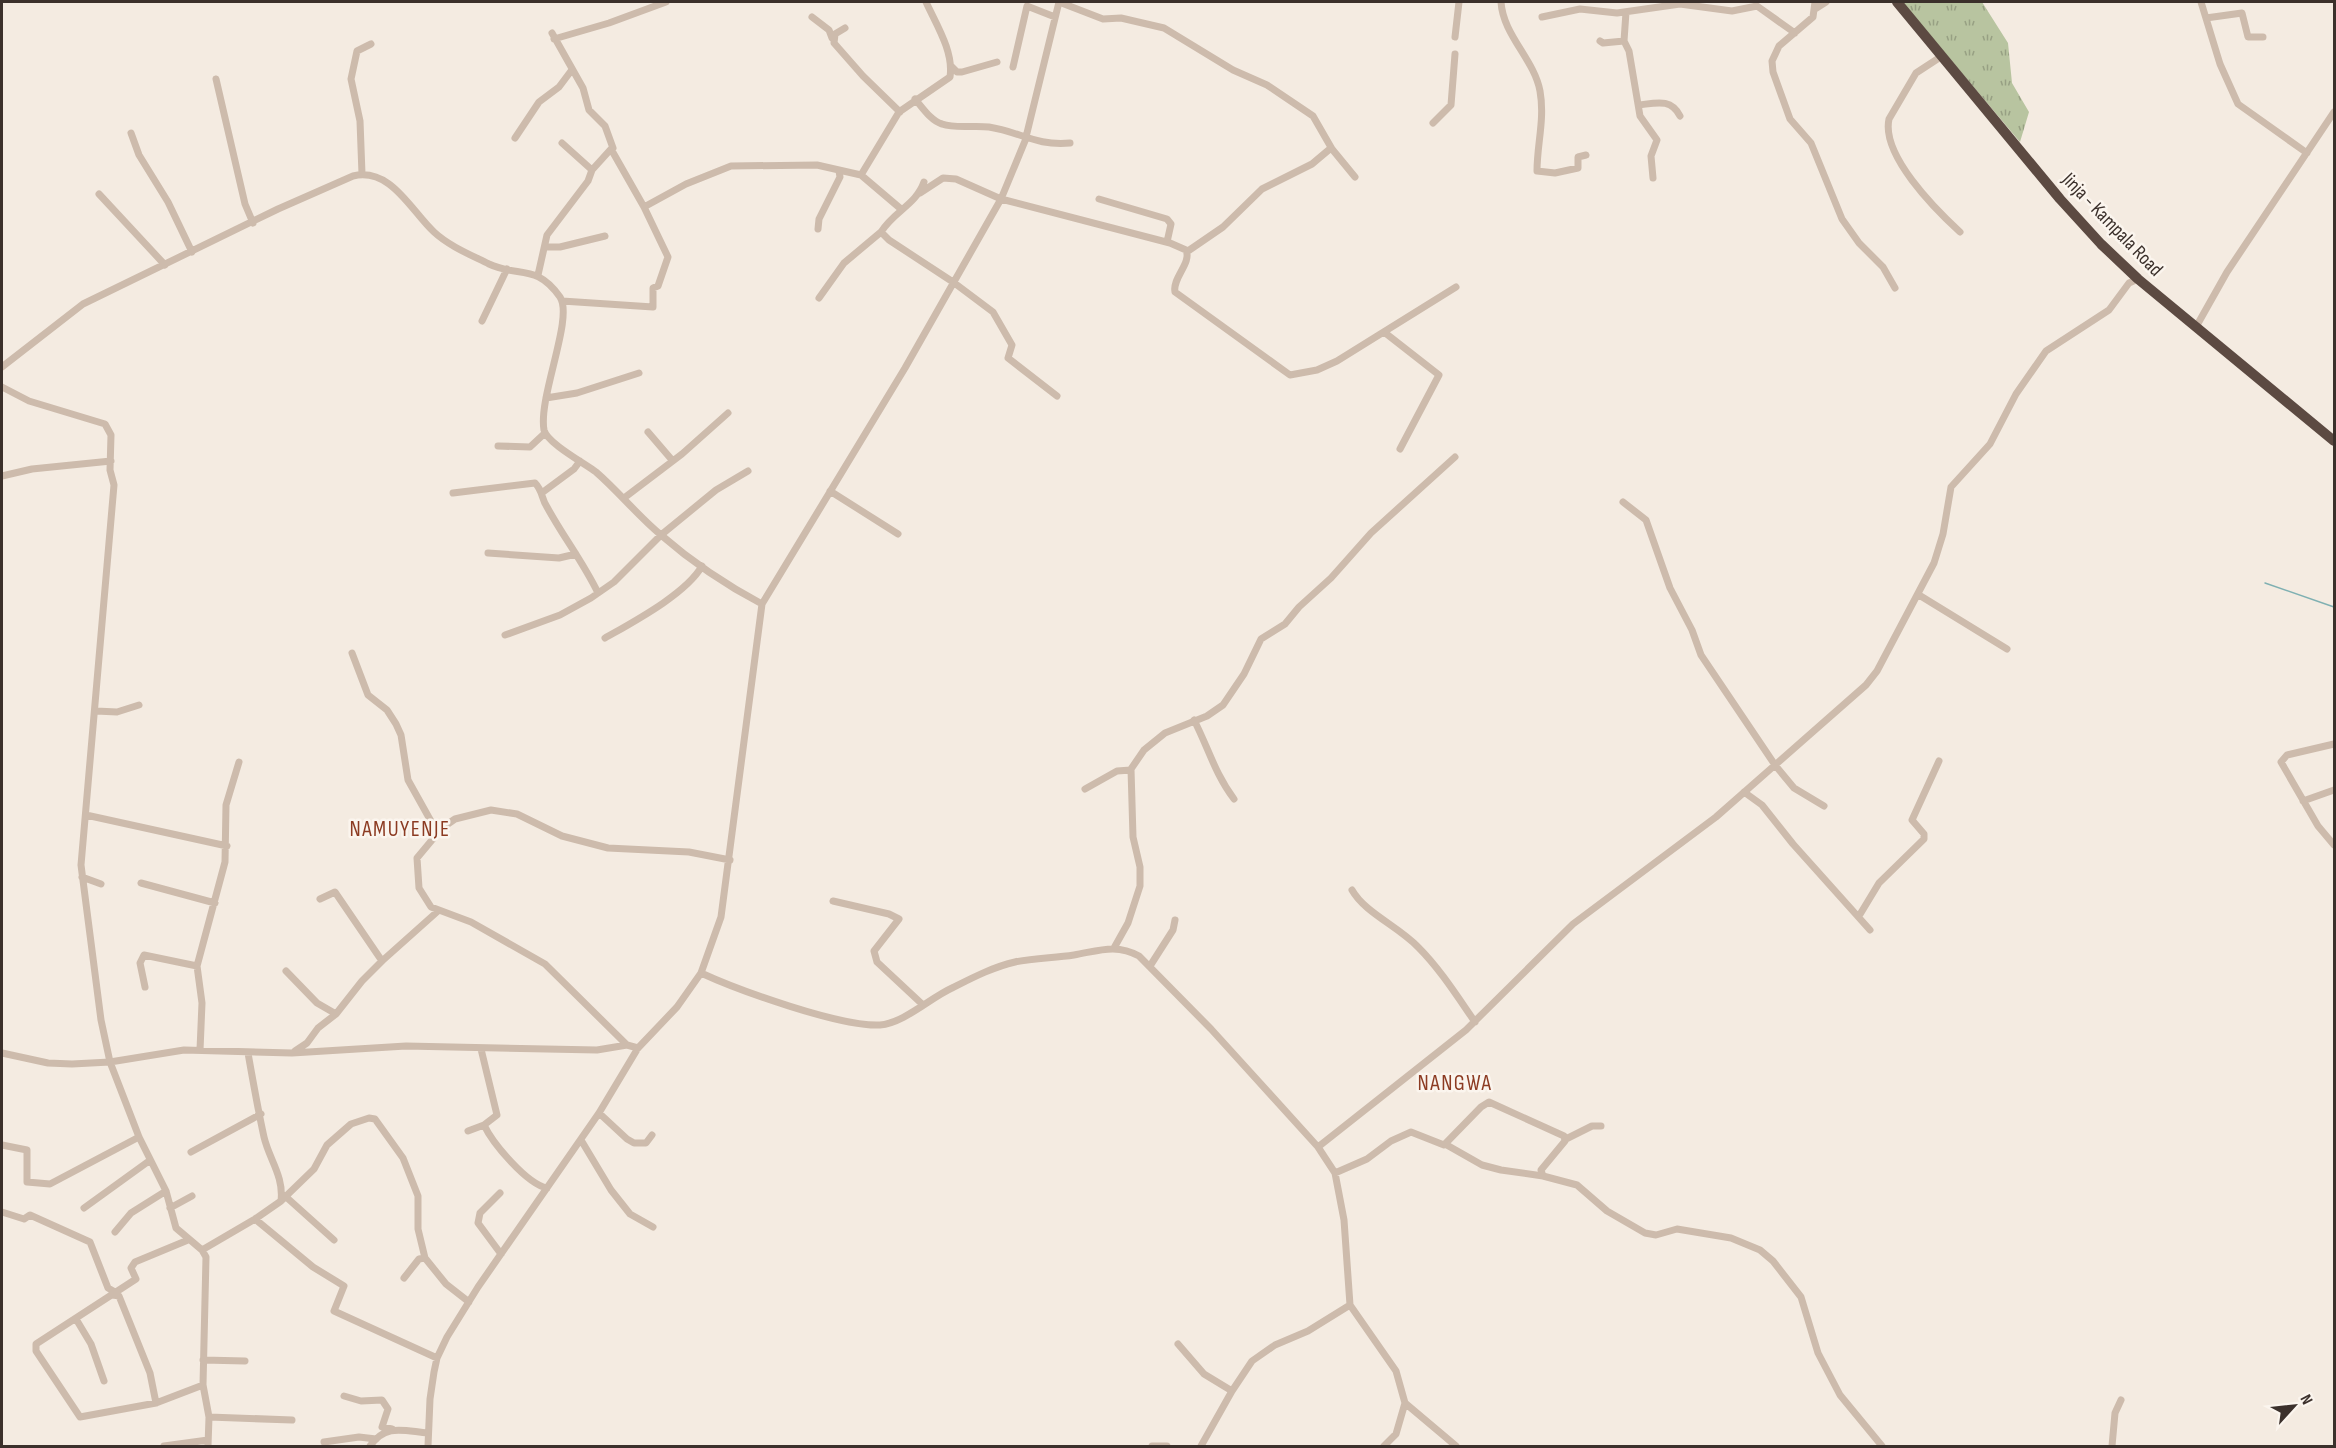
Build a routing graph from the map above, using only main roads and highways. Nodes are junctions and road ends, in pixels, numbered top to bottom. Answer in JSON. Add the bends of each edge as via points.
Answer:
{"nodes":[{"id":1,"x":1897,"y":2,"type":"edge"},
{"id":2,"x":2334,"y":441,"type":"edge"}],
"edges":[{"from":1,"to":2,"type":"highway","name":"Jinja - Kampala Road","via":[[2078,219],[2138,279]]}]}
